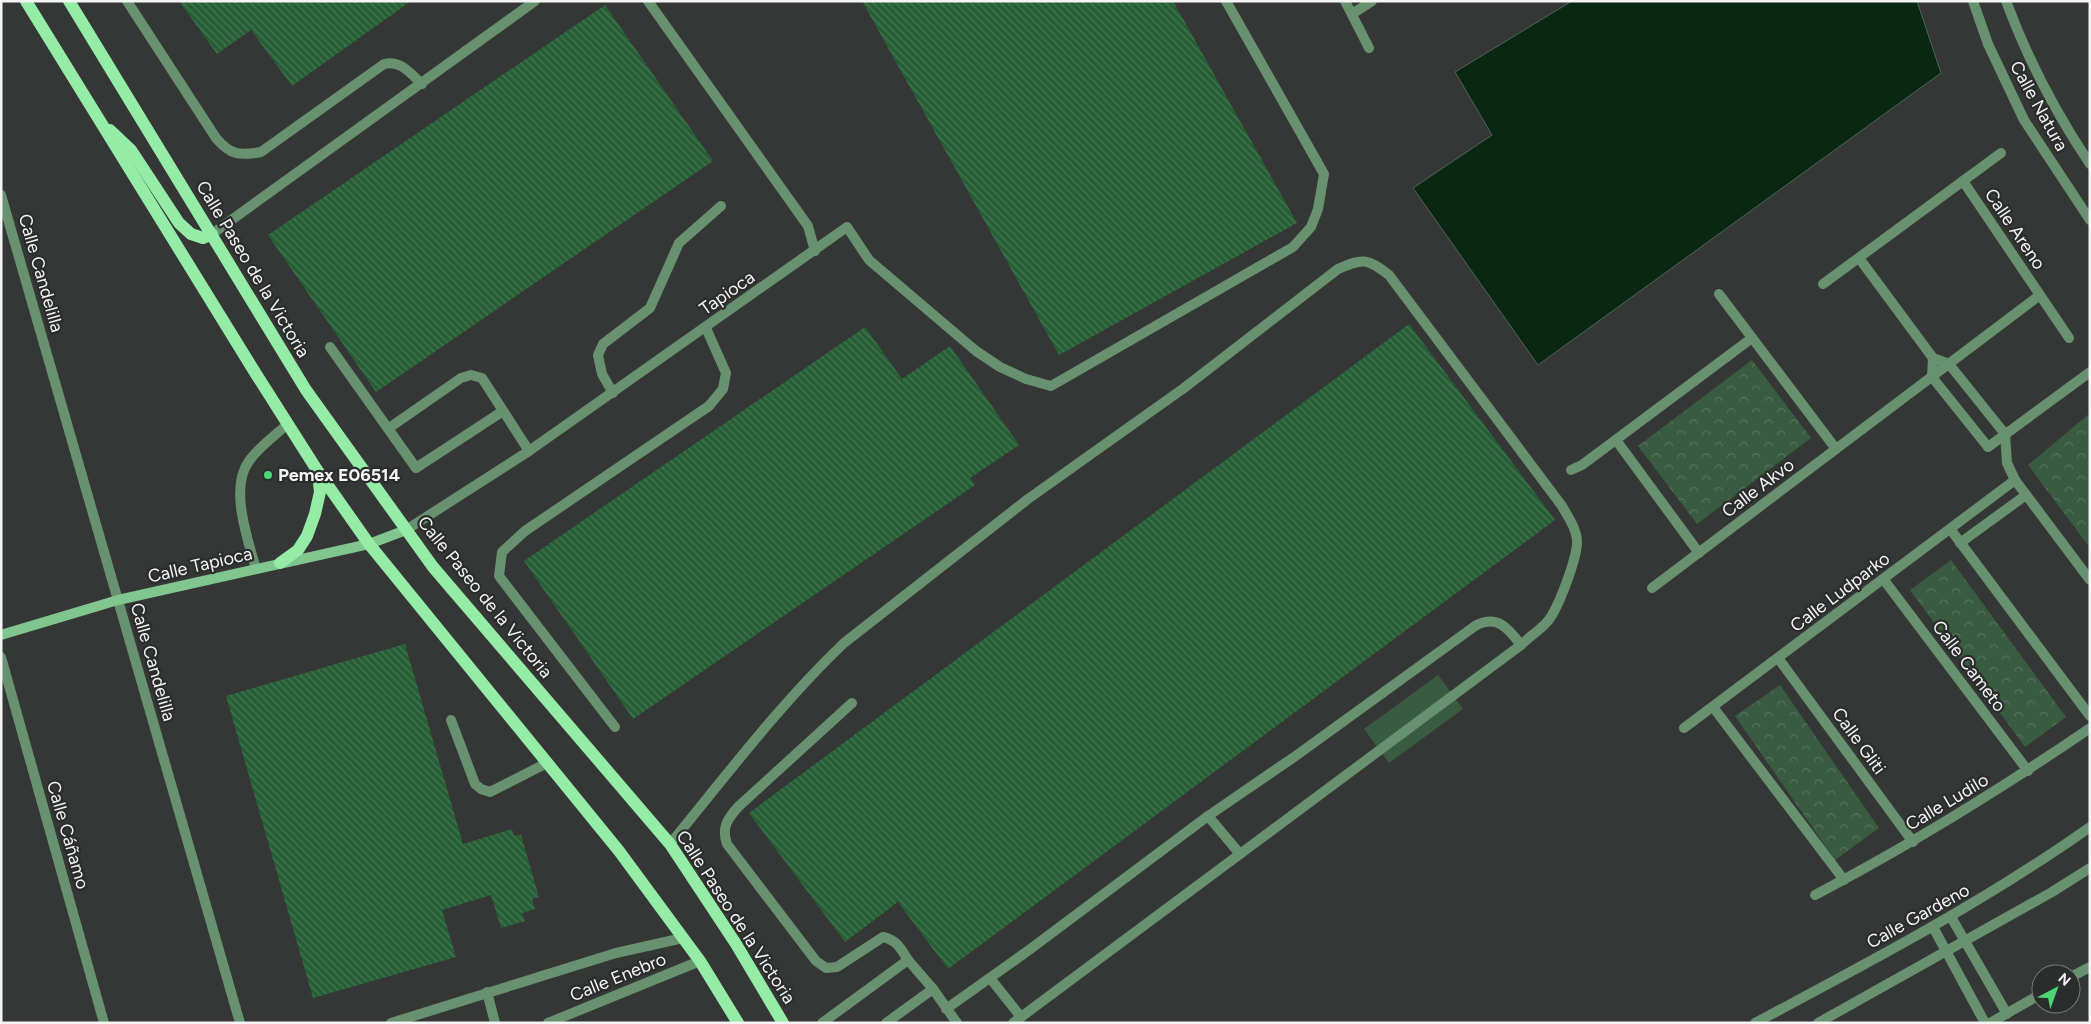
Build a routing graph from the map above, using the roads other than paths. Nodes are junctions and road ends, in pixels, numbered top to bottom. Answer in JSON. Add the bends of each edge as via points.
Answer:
{"nodes":[{"id":1,"x":26,"y":1,"type":"edge"},
{"id":2,"x":69,"y":1,"type":"edge"},
{"id":3,"x":127,"y":1,"type":"edge"},
{"id":4,"x":535,"y":1,"type":"edge"},
{"id":5,"x":648,"y":1,"type":"edge"},
{"id":6,"x":1226,"y":1,"type":"edge"},
{"id":7,"x":1345,"y":1,"type":"edge"},
{"id":8,"x":1372,"y":1,"type":"edge"},
{"id":9,"x":1973,"y":1,"type":"edge"},
{"id":10,"x":2006,"y":1,"type":"edge"},
{"id":11,"x":1352,"y":14,"type":"junction"},
{"id":12,"x":1369,"y":48,"type":"dead end"},
{"id":13,"x":422,"y":84,"type":"junction"},
{"id":14,"x":102,"y":124,"type":"junction"},
{"id":15,"x":2001,"y":153,"type":"dead end"},
{"id":16,"x":2090,"y":164,"type":"edge"},
{"id":17,"x":1963,"y":181,"type":"junction"},
{"id":18,"x":2,"y":201,"type":"edge"},
{"id":19,"x":721,"y":206,"type":"dead end"},
{"id":20,"x":2090,"y":220,"type":"edge"},
{"id":21,"x":212,"y":234,"type":"junction"},
{"id":22,"x":815,"y":251,"type":"junction"},
{"id":23,"x":1859,"y":258,"type":"junction"},
{"id":24,"x":1823,"y":284,"type":"dead end"},
{"id":25,"x":1719,"y":294,"type":"dead end"},
{"id":26,"x":2040,"y":295,"type":"junction"},
{"id":27,"x":706,"y":328,"type":"junction"},
{"id":28,"x":1752,"y":338,"type":"junction"},
{"id":29,"x":2069,"y":338,"type":"dead end"},
{"id":30,"x":330,"y":347,"type":"dead end"},
{"id":31,"x":1933,"y":358,"type":"junction"},
{"id":32,"x":1948,"y":364,"type":"junction"},
{"id":33,"x":2090,"y":372,"type":"edge"},
{"id":34,"x":1932,"y":377,"type":"junction"},
{"id":35,"x":613,"y":393,"type":"junction"},
{"id":36,"x":503,"y":411,"type":"junction"},
{"id":37,"x":288,"y":424,"type":"junction"},
{"id":38,"x":389,"y":428,"type":"junction"},
{"id":39,"x":2005,"y":434,"type":"junction"},
{"id":40,"x":1616,"y":440,"type":"junction"},
{"id":41,"x":1988,"y":447,"type":"junction"},
{"id":42,"x":1836,"y":449,"type":"junction"},
{"id":43,"x":2006,"y":450,"type":"junction"},
{"id":44,"x":529,"y":451,"type":"junction"},
{"id":45,"x":318,"y":470,"type":"junction"},
{"id":46,"x":1571,"y":470,"type":"dead end"},
{"id":47,"x":2015,"y":480,"type":"junction"},
{"id":48,"x":2026,"y":495,"type":"junction"},
{"id":49,"x":406,"y":530,"type":"junction"},
{"id":50,"x":1951,"y":530,"type":"junction"},
{"id":51,"x":1960,"y":543,"type":"junction"},
{"id":52,"x":369,"y":544,"type":"junction"},
{"id":53,"x":1699,"y":552,"type":"junction"},
{"id":54,"x":280,"y":563,"type":"junction"},
{"id":55,"x":256,"y":569,"type":"junction"},
{"id":56,"x":1884,"y":580,"type":"junction"},
{"id":57,"x":2090,"y":580,"type":"edge"},
{"id":58,"x":1652,"y":588,"type":"dead end"},
{"id":59,"x":118,"y":600,"type":"junction"},
{"id":60,"x":1,"y":635,"type":"edge"},
{"id":61,"x":1520,"y":645,"type":"junction"},
{"id":62,"x":1,"y":657,"type":"edge"},
{"id":63,"x":1778,"y":658,"type":"junction"},
{"id":64,"x":852,"y":703,"type":"dead end"},
{"id":65,"x":1713,"y":707,"type":"junction"},
{"id":66,"x":2090,"y":716,"type":"edge"},
{"id":67,"x":451,"y":720,"type":"dead end"},
{"id":68,"x":615,"y":727,"type":"dead end"},
{"id":69,"x":1684,"y":728,"type":"dead end"},
{"id":70,"x":2090,"y":728,"type":"edge"},
{"id":71,"x":547,"y":763,"type":"junction"},
{"id":72,"x":2028,"y":771,"type":"junction"},
{"id":73,"x":1208,"y":816,"type":"junction"},
{"id":74,"x":2090,"y":827,"type":"edge"},
{"id":75,"x":1913,"y":842,"type":"junction"},
{"id":76,"x":670,"y":844,"type":"junction"},
{"id":77,"x":1240,"y":854,"type":"junction"},
{"id":78,"x":2090,"y":868,"type":"edge"},
{"id":79,"x":1844,"y":880,"type":"junction"},
{"id":80,"x":1815,"y":895,"type":"dead end"},
{"id":81,"x":1952,"y":917,"type":"junction"},
{"id":82,"x":1933,"y":927,"type":"junction"},
{"id":83,"x":683,"y":938,"type":"junction"},
{"id":84,"x":1965,"y":941,"type":"junction"},
{"id":85,"x":1946,"y":952,"type":"junction"},
{"id":86,"x":908,"y":960,"type":"junction"},
{"id":87,"x":700,"y":961,"type":"junction"},
{"id":88,"x":990,"y":978,"type":"junction"},
{"id":89,"x":933,"y":989,"type":"junction"},
{"id":90,"x":487,"y":992,"type":"junction"},
{"id":91,"x":2031,"y":1000,"type":"edge"},
{"id":92,"x":946,"y":1009,"type":"junction"},
{"id":93,"x":2007,"y":1014,"type":"junction"},
{"id":94,"x":898,"y":1020,"type":"edge"},
{"id":95,"x":1017,"y":1020,"type":"edge"},
{"id":96,"x":104,"y":1023,"type":"edge"},
{"id":97,"x":240,"y":1023,"type":"edge"},
{"id":98,"x":391,"y":1023,"type":"edge"},
{"id":99,"x":495,"y":1023,"type":"edge"},
{"id":100,"x":548,"y":1023,"type":"edge"},
{"id":101,"x":738,"y":1023,"type":"edge"},
{"id":102,"x":783,"y":1023,"type":"edge"},
{"id":103,"x":822,"y":1023,"type":"edge"},
{"id":104,"x":886,"y":1023,"type":"edge"},
{"id":105,"x":957,"y":1023,"type":"edge"},
{"id":106,"x":1755,"y":1023,"type":"edge"},
{"id":107,"x":1818,"y":1023,"type":"edge"},
{"id":108,"x":1985,"y":1023,"type":"edge"},
{"id":109,"x":1990,"y":1023,"type":"edge"}],
"edges":[{"from":1,"to":14,"type":"main road"},
{"from":2,"to":21,"type":"main road","name":"Calle Paseo de la Victoria"},
{"from":3,"to":13,"type":"street","via":[[216,138],[224,148],[244,156],[261,152],[384,64],[393,62],[403,66]]},
{"from":4,"to":13,"type":"street"},
{"from":5,"to":22,"type":"street","via":[[808,226]]},
{"from":6,"to":22,"type":"street","name":"Tapioca","via":[[1324,174],[1318,209],[1311,227],[1293,247],[1051,386],[1026,380],[976,351],[869,260],[847,228]]},
{"from":7,"to":11,"type":"street"},
{"from":8,"to":11,"type":"street"},
{"from":9,"to":20,"type":"street","name":"Calle Natura","via":[[1988,44],[2024,120]]},
{"from":10,"to":16,"type":"street","name":"Calle Natura","via":[[2046,94]]},
{"from":11,"to":12,"type":"street"},
{"from":13,"to":21,"type":"street"},
{"from":14,"to":21,"type":"main road","via":[[131,150],[179,223],[191,234],[202,238]]},
{"from":14,"to":37,"type":"main road"},
{"from":15,"to":17,"type":"street","name":"Calle Areno"},
{"from":17,"to":23,"type":"street","name":"Calle Areno"},
{"from":17,"to":26,"type":"street","name":"Calle Areno"},
{"from":18,"to":59,"type":"street","name":"Calle Candelilla"},
{"from":19,"to":35,"type":"street","via":[[679,243],[650,308],[603,344],[598,355],[602,374]]},
{"from":21,"to":49,"type":"main road","name":"Calle Paseo de la Victoria","via":[[306,390]]},
{"from":22,"to":27,"type":"street","name":"Tapioca"},
{"from":23,"to":24,"type":"street","name":"Calle Areno"},
{"from":23,"to":31,"type":"street"},
{"from":25,"to":28,"type":"street"},
{"from":26,"to":29,"type":"street","name":"Calle Areno"},
{"from":26,"to":32,"type":"street","name":"Calle Areno"},
{"from":27,"to":35,"type":"street","name":"Tapioca"},
{"from":27,"to":68,"type":"street","via":[[726,373],[722,389],[709,406],[525,531],[502,552],[499,576]]},
{"from":28,"to":40,"type":"street"},
{"from":28,"to":42,"type":"street"},
{"from":30,"to":38,"type":"street"},
{"from":31,"to":32,"type":"street"},
{"from":31,"to":34,"type":"street"},
{"from":32,"to":34,"type":"street","name":"Calle Areno"},
{"from":32,"to":39,"type":"street"},
{"from":33,"to":39,"type":"street"},
{"from":34,"to":41,"type":"street"},
{"from":34,"to":42,"type":"street","name":"Calle Akvo"},
{"from":35,"to":44,"type":"street","name":"Tapioca"},
{"from":36,"to":38,"type":"street","via":[[482,378],[471,375],[461,378]]},
{"from":36,"to":38,"type":"street","via":[[416,468]]},
{"from":36,"to":44,"type":"street"},
{"from":37,"to":45,"type":"main road"},
{"from":37,"to":55,"type":"street","via":[[262,446],[248,463],[240,482],[242,516]]},
{"from":39,"to":41,"type":"street"},
{"from":39,"to":43,"type":"street"},
{"from":40,"to":46,"type":"street"},
{"from":40,"to":53,"type":"street"},
{"from":41,"to":43,"type":"street"},
{"from":42,"to":53,"type":"street","name":"Calle Akvo"},
{"from":43,"to":47,"type":"street","via":[[2007,463]]},
{"from":44,"to":49,"type":"street","name":"Tapioca"},
{"from":45,"to":52,"type":"main road"},
{"from":45,"to":54,"type":"main road","via":[[320,492],[307,536],[298,550]]},
{"from":47,"to":48,"type":"street"},
{"from":47,"to":50,"type":"street","name":"Calle Ludparko"},
{"from":48,"to":51,"type":"street"},
{"from":48,"to":57,"type":"street"},
{"from":49,"to":52,"type":"street","name":"Calle Tapioca"},
{"from":49,"to":76,"type":"main road","name":"Calle Paseo de la Victoria","via":[[440,576]]},
{"from":50,"to":51,"type":"street"},
{"from":50,"to":56,"type":"street","name":"Calle Ludparko"},
{"from":51,"to":66,"type":"street"},
{"from":52,"to":54,"type":"street","name":"Calle Tapioca"},
{"from":52,"to":71,"type":"main road"},
{"from":53,"to":58,"type":"street","name":"Calle Akvo"},
{"from":54,"to":55,"type":"street","name":"Calle Tapioca"},
{"from":55,"to":59,"type":"street","name":"Calle Tapioca"},
{"from":56,"to":63,"type":"street","name":"Calle Ludparko"},
{"from":56,"to":72,"type":"street","name":"Calle Cameto"},
{"from":59,"to":60,"type":"street","name":"Calle Tapioca"},
{"from":59,"to":97,"type":"street","name":"Calle Candelilla"},
{"from":61,"to":73,"type":"street","via":[[1508,629],[1485,620]]},
{"from":61,"to":76,"type":"street","via":[[1548,621],[1564,589],[1577,541],[1574,527],[1562,506],[1389,275],[1373,263],[1356,261],[1338,269],[1184,388],[1028,499],[844,644],[785,705]]},
{"from":61,"to":77,"type":"street"},
{"from":62,"to":96,"type":"street","name":"Calle Cáñamo"},
{"from":63,"to":65,"type":"street","name":"Calle Ludparko"},
{"from":63,"to":75,"type":"street","name":"Calle Gliti"},
{"from":64,"to":86,"type":"street","via":[[739,806],[726,824],[724,834],[727,844],[816,961],[826,968],[837,967],[883,937],[899,945]]},
{"from":65,"to":69,"type":"street","name":"Calle Ludparko"},
{"from":65,"to":79,"type":"street"},
{"from":67,"to":71,"type":"street","via":[[475,784],[481,789],[490,792]]},
{"from":70,"to":72,"type":"street","name":"Calle Ludilo"},
{"from":71,"to":83,"type":"main road"},
{"from":72,"to":75,"type":"street","name":"Calle Ludilo"},
{"from":73,"to":77,"type":"street"},
{"from":73,"to":88,"type":"street"},
{"from":74,"to":81,"type":"street","name":"Calle Gardeno"},
{"from":75,"to":79,"type":"street","name":"Calle Ludilo"},
{"from":76,"to":102,"type":"main road","name":"Calle Paseo de la Victoria"},
{"from":77,"to":95,"type":"street"},
{"from":78,"to":84,"type":"street"},
{"from":79,"to":80,"type":"street","name":"Calle Ludilo"},
{"from":81,"to":82,"type":"street","name":"Calle Gardeno"},
{"from":81,"to":84,"type":"street"},
{"from":82,"to":85,"type":"street"},
{"from":82,"to":106,"type":"street","name":"Calle Gardeno"},
{"from":83,"to":87,"type":"main road"},
{"from":83,"to":90,"type":"street","via":[[616,952]]},
{"from":84,"to":85,"type":"street"},
{"from":84,"to":93,"type":"street"},
{"from":85,"to":107,"type":"street"},
{"from":85,"to":108,"type":"street"},
{"from":86,"to":89,"type":"street"},
{"from":86,"to":103,"type":"street"},
{"from":87,"to":100,"type":"street","name":"Calle Enebro"},
{"from":87,"to":101,"type":"main road"},
{"from":88,"to":92,"type":"street"},
{"from":88,"to":95,"type":"street"},
{"from":89,"to":92,"type":"street"},
{"from":89,"to":94,"type":"street"},
{"from":90,"to":98,"type":"street"},
{"from":90,"to":99,"type":"street"},
{"from":91,"to":93,"type":"street"},
{"from":92,"to":105,"type":"street"},
{"from":93,"to":109,"type":"street"},
{"from":94,"to":104,"type":"street"}]}
